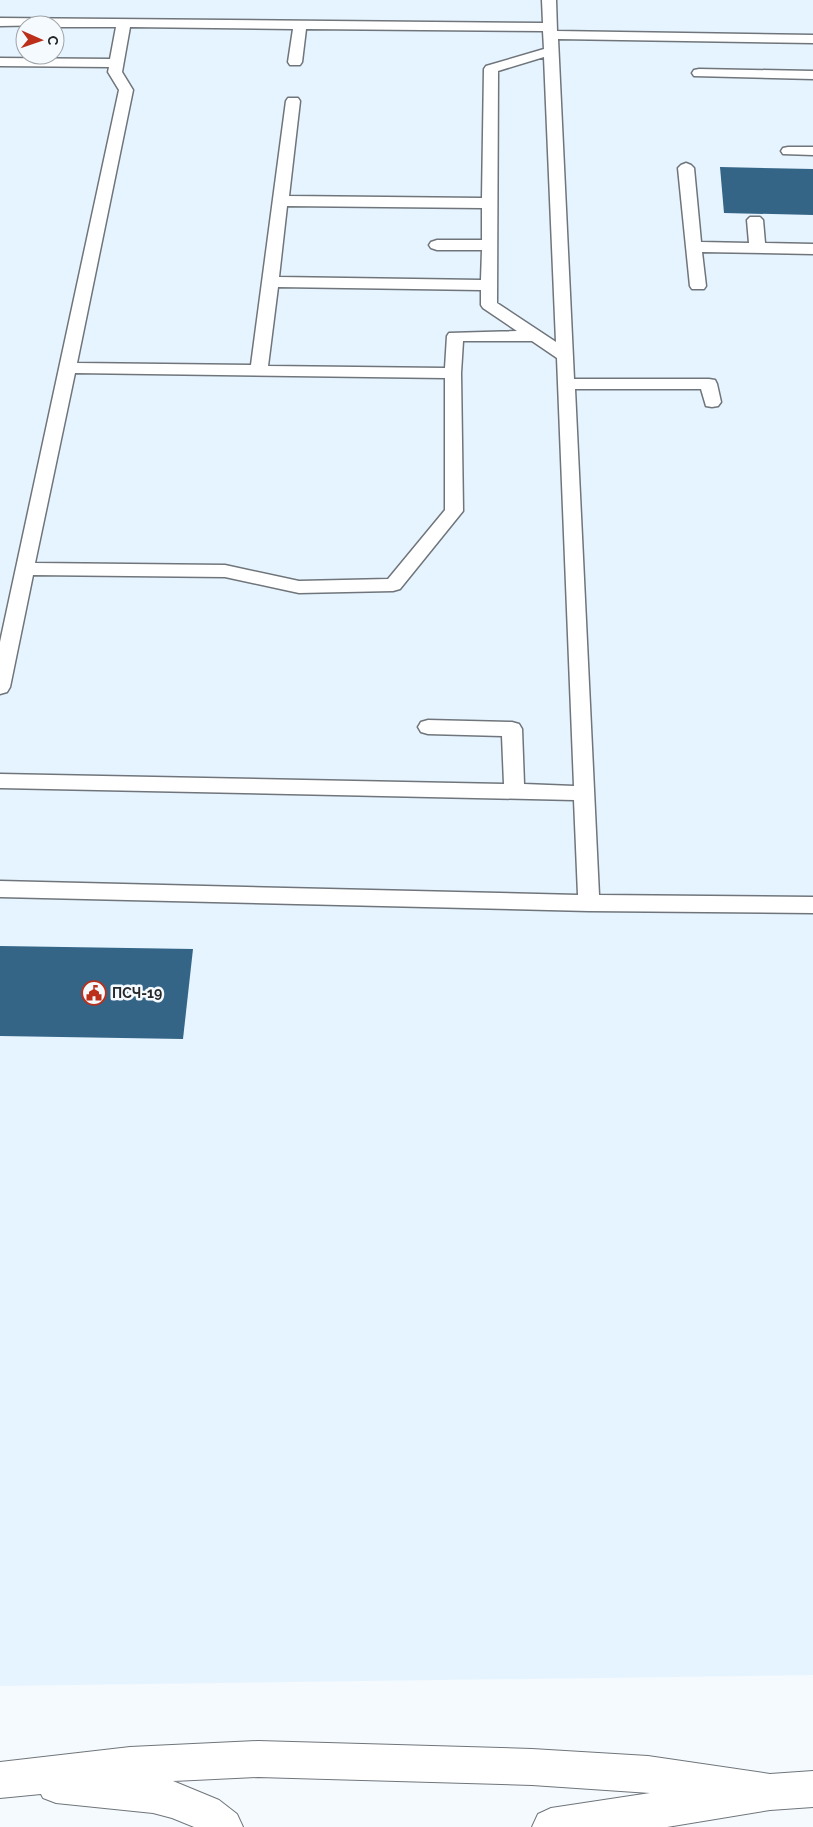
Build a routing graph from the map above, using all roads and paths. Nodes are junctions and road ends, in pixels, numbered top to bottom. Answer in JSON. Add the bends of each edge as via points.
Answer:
{"nodes":[{"id":1,"x":549,"y":0,"type":"edge"},
{"id":2,"x":0,"y":22,"type":"edge"},
{"id":3,"x":124,"y":23,"type":"junction"},
{"id":4,"x":300,"y":25,"type":"junction"},
{"id":5,"x":551,"y":38,"type":"junction"},
{"id":6,"x":813,"y":39,"type":"edge"},
{"id":7,"x":0,"y":62,"type":"edge"},
{"id":8,"x":294,"y":62,"type":"dead end"},
{"id":9,"x":117,"y":63,"type":"junction"},
{"id":10,"x":699,"y":73,"type":"dead end"},
{"id":11,"x":813,"y":75,"type":"edge"},
{"id":12,"x":293,"y":101,"type":"dead end"},
{"id":13,"x":788,"y":151,"type":"dead end"},
{"id":14,"x":813,"y":151,"type":"edge"},
{"id":15,"x":686,"y":168,"type":"dead end"},
{"id":16,"x":280,"y":202,"type":"junction"},
{"id":17,"x":490,"y":203,"type":"junction"},
{"id":18,"x":755,"y":220,"type":"dead end"},
{"id":19,"x":437,"y":245,"type":"dead end"},
{"id":20,"x":490,"y":245,"type":"junction"},
{"id":21,"x":694,"y":248,"type":"junction"},
{"id":22,"x":757,"y":248,"type":"junction"},
{"id":23,"x":813,"y":248,"type":"edge"},
{"id":24,"x":270,"y":282,"type":"junction"},
{"id":25,"x":490,"y":285,"type":"junction"},
{"id":26,"x":698,"y":286,"type":"dead end"},
{"id":27,"x":535,"y":336,"type":"junction"},
{"id":28,"x":565,"y":356,"type":"junction"},
{"id":29,"x":67,"y":368,"type":"junction"},
{"id":30,"x":259,"y":370,"type":"junction"},
{"id":31,"x":453,"y":373,"type":"junction"},
{"id":32,"x":566,"y":384,"type":"junction"},
{"id":33,"x":712,"y":402,"type":"dead end"},
{"id":34,"x":25,"y":569,"type":"junction"},
{"id":35,"x":0,"y":687,"type":"edge"},
{"id":36,"x":428,"y":728,"type":"dead end"},
{"id":37,"x":0,"y":781,"type":"edge"},
{"id":38,"x":514,"y":791,"type":"junction"},
{"id":39,"x":584,"y":793,"type":"junction"},
{"id":40,"x":0,"y":889,"type":"edge"},
{"id":41,"x":589,"y":903,"type":"junction"},
{"id":42,"x":813,"y":905,"type":"edge"},
{"id":43,"x":0,"y":1780,"type":"edge"},
{"id":44,"x":813,"y":1789,"type":"edge"},
{"id":45,"x":770,"y":1792,"type":"junction"},
{"id":46,"x":224,"y":1827,"type":"edge"},
{"id":47,"x":551,"y":1827,"type":"edge"}],
"edges":[{"from":1,"to":5,"type":"lane"},
{"from":2,"to":3,"type":"lane"},
{"from":3,"to":4,"type":"lane"},
{"from":3,"to":9,"type":"lane"},
{"from":4,"to":5,"type":"lane"},
{"from":4,"to":8,"type":"lane"},
{"from":5,"to":6,"type":"lane"},
{"from":5,"to":17,"type":"lane","via":[[491,69]]},
{"from":5,"to":28,"type":"lane"},
{"from":7,"to":9,"type":"lane"},
{"from":9,"to":29,"type":"lane","via":[[115,72],[126,90]]},
{"from":10,"to":11,"type":"lane"},
{"from":12,"to":16,"type":"lane"},
{"from":13,"to":14,"type":"lane"},
{"from":15,"to":21,"type":"lane"},
{"from":16,"to":17,"type":"lane"},
{"from":16,"to":24,"type":"lane"},
{"from":17,"to":20,"type":"lane"},
{"from":18,"to":22,"type":"lane"},
{"from":19,"to":20,"type":"lane"},
{"from":20,"to":25,"type":"lane"},
{"from":21,"to":22,"type":"lane"},
{"from":21,"to":26,"type":"lane"},
{"from":22,"to":23,"type":"lane"},
{"from":24,"to":25,"type":"lane"},
{"from":24,"to":30,"type":"lane"},
{"from":25,"to":27,"type":"lane","via":[[489,305]]},
{"from":27,"to":28,"type":"lane"},
{"from":27,"to":31,"type":"lane","via":[[454,336]]},
{"from":28,"to":32,"type":"lane"},
{"from":29,"to":30,"type":"lane"},
{"from":29,"to":34,"type":"lane"},
{"from":30,"to":31,"type":"lane"},
{"from":31,"to":34,"type":"lane","via":[[454,511],[393,585],[299,587],[225,571]]},
{"from":32,"to":33,"type":"lane","via":[[709,384]]},
{"from":32,"to":39,"type":"lane"},
{"from":34,"to":35,"type":"lane"},
{"from":36,"to":38,"type":"lane","via":[[512,730]]},
{"from":37,"to":38,"type":"lane"},
{"from":38,"to":39,"type":"lane"},
{"from":39,"to":41,"type":"lane"},
{"from":40,"to":41,"type":"lane"},
{"from":41,"to":42,"type":"lane"},
{"from":43,"to":45,"type":"main road","via":[[130,1765],[258,1759],[532,1767],[648,1774]]},
{"from":43,"to":46,"type":"main road","via":[[138,1793],[175,1800],[206,1813]]},
{"from":44,"to":45,"type":"main road"},
{"from":45,"to":47,"type":"main road"}]}
